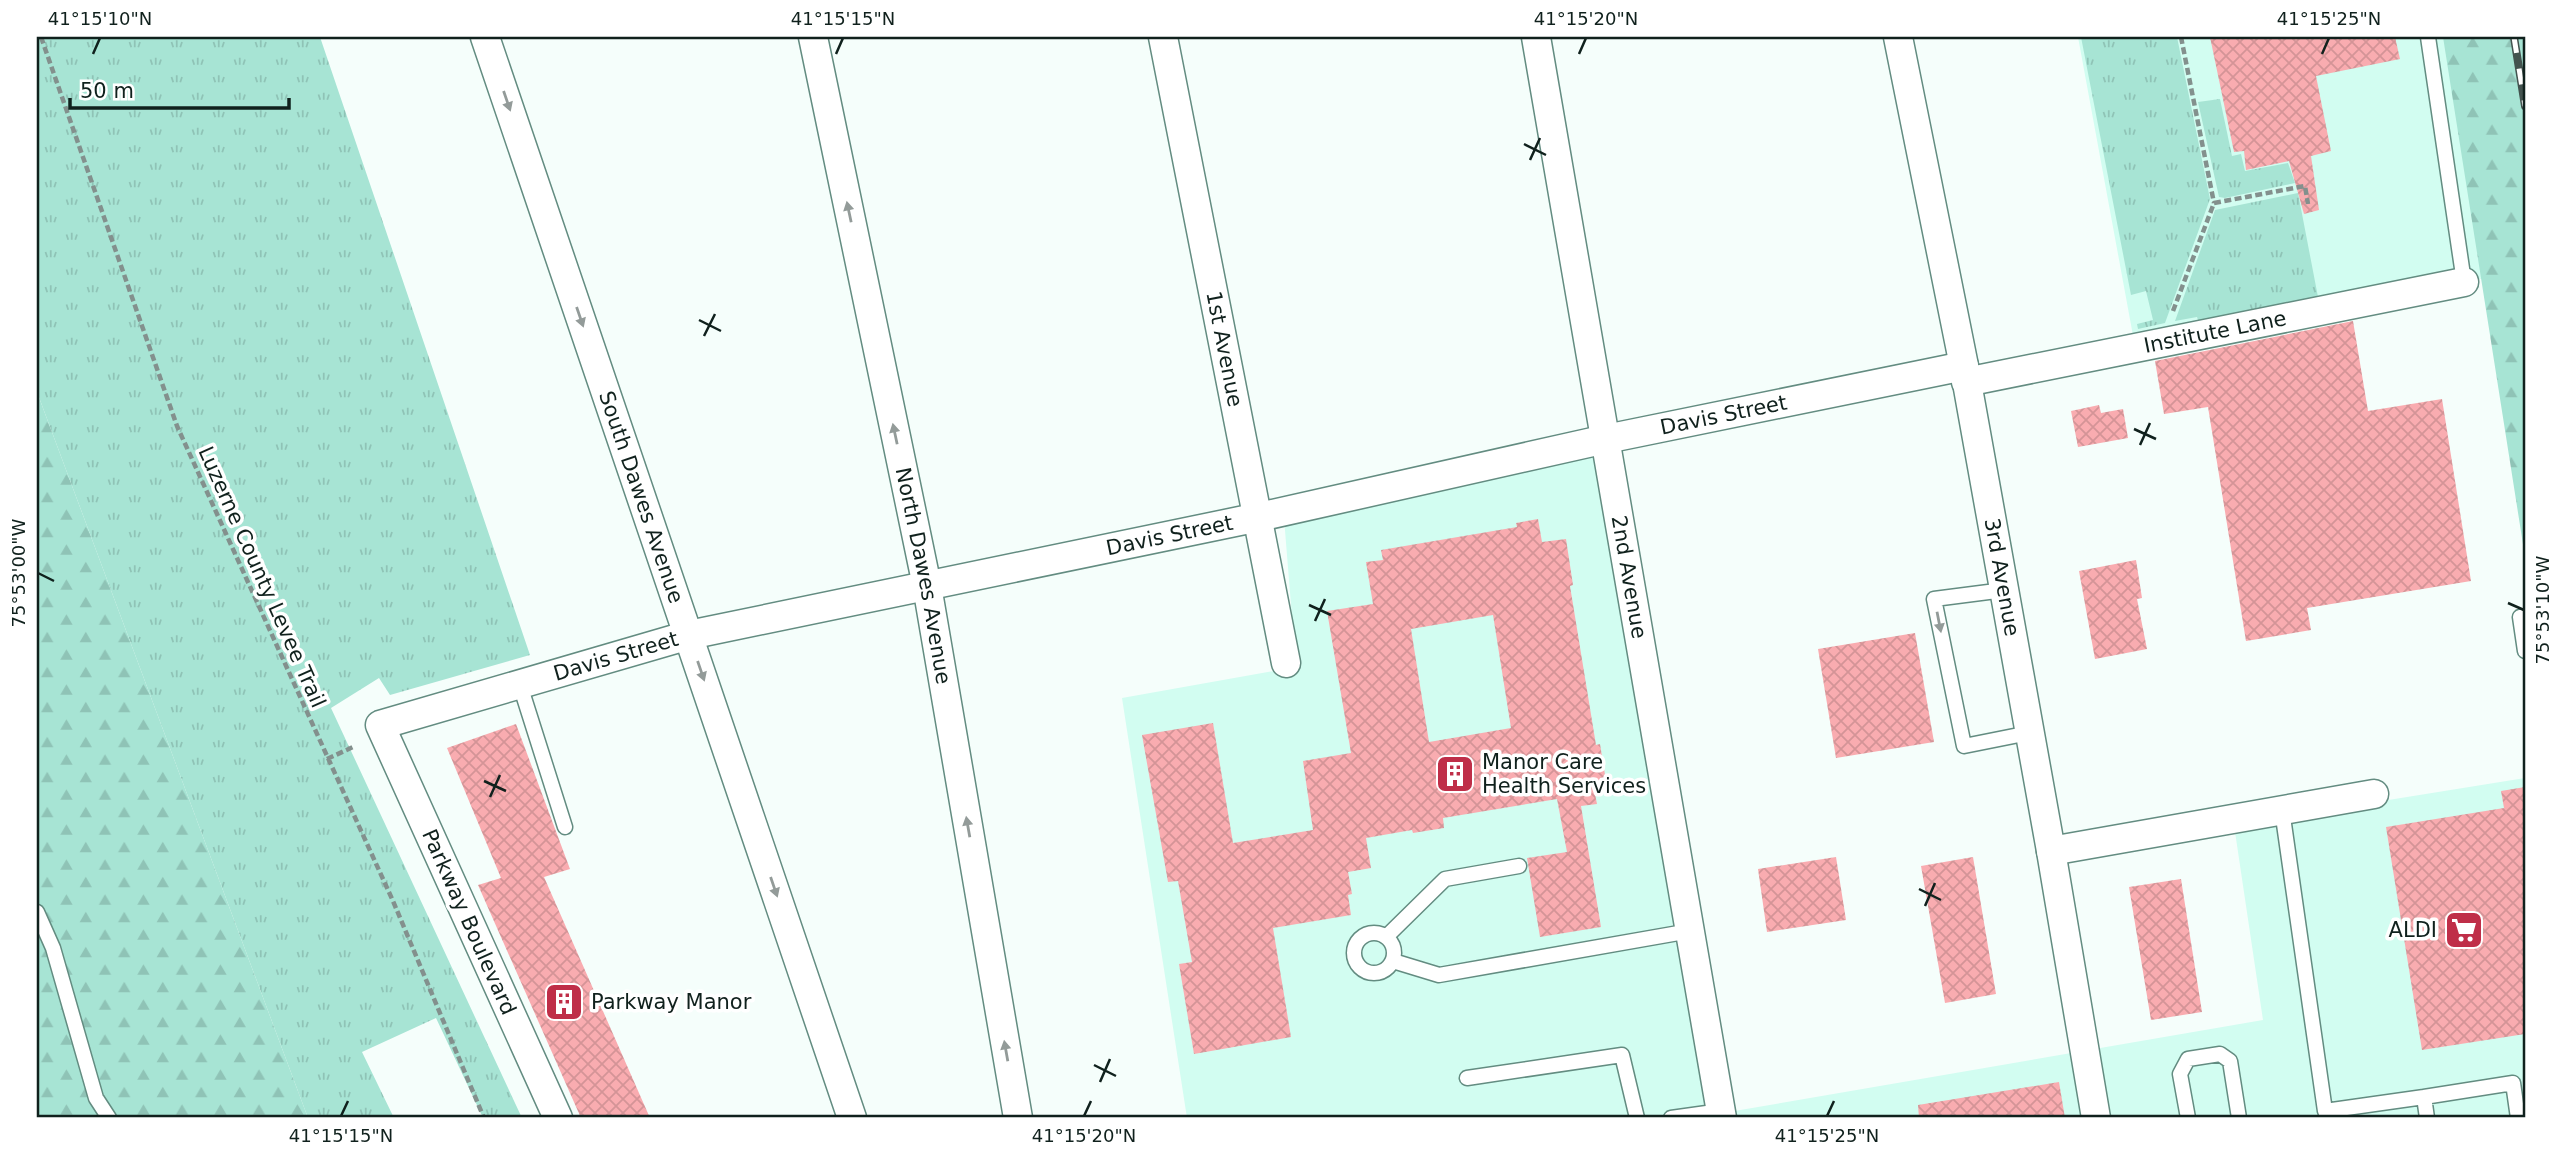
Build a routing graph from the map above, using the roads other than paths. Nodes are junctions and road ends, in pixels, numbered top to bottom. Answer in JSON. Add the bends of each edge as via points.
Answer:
{"nodes":[{"id":1,"x":485,"y":37,"type":"edge"},
{"id":2,"x":813,"y":37,"type":"edge"},
{"id":3,"x":1163,"y":37,"type":"edge"},
{"id":4,"x":1536,"y":37,"type":"edge"},
{"id":5,"x":1898,"y":37,"type":"edge"},
{"id":6,"x":2428,"y":37,"type":"edge"},
{"id":7,"x":2464,"y":282,"type":"joint"},
{"id":8,"x":1965,"y":374,"type":"junction"},
{"id":9,"x":1606,"y":439,"type":"junction"},
{"id":10,"x":1259,"y":517,"type":"junction"},
{"id":11,"x":926,"y":586,"type":"junction"},
{"id":12,"x":2004,"y":590,"type":"junction"},
{"id":13,"x":2520,"y":617,"type":"dead end"},
{"id":14,"x":689,"y":635,"type":"junction"},
{"id":15,"x":2525,"y":651,"type":"edge"},
{"id":16,"x":1286,"y":663,"type":"dead end"},
{"id":17,"x":520,"y":685,"type":"junction"},
{"id":18,"x":380,"y":725,"type":"joint"},
{"id":19,"x":2029,"y":733,"type":"junction"},
{"id":20,"x":2374,"y":794,"type":"dead end"},
{"id":21,"x":2282,"y":810,"type":"junction"},
{"id":22,"x":565,"y":827,"type":"dead end"},
{"id":23,"x":2051,"y":851,"type":"junction"},
{"id":24,"x":1519,"y":866,"type":"dead end"},
{"id":25,"x":37,"y":912,"type":"edge"},
{"id":26,"x":1690,"y":931,"type":"junction"},
{"id":27,"x":1386,"y":937,"type":"junction"},
{"id":28,"x":1393,"y":961,"type":"junction"},
{"id":29,"x":1467,"y":1077,"type":"dead end"},
{"id":30,"x":2424,"y":1097,"type":"junction"},
{"id":31,"x":1721,"y":1115,"type":"edge"},
{"id":32,"x":2326,"y":1115,"type":"edge"},
{"id":33,"x":109,"y":1118,"type":"edge"},
{"id":34,"x":558,"y":1118,"type":"edge"},
{"id":35,"x":852,"y":1118,"type":"edge"},
{"id":36,"x":1018,"y":1118,"type":"edge"},
{"id":37,"x":1637,"y":1118,"type":"edge"},
{"id":38,"x":1671,"y":1118,"type":"edge"},
{"id":39,"x":2096,"y":1118,"type":"edge"},
{"id":40,"x":2188,"y":1118,"type":"edge"},
{"id":41,"x":2239,"y":1118,"type":"edge"},
{"id":42,"x":2427,"y":1118,"type":"edge"},
{"id":43,"x":2518,"y":1118,"type":"edge"}],
"edges":[{"from":1,"to":14,"type":"street","name":"South Dawes Avenue","one_way":true},
{"from":11,"to":2,"type":"street","name":"North Dawes Avenue","one_way":true},
{"from":3,"to":10,"type":"street","name":"1st Avenue"},
{"from":4,"to":9,"type":"street","name":"2nd Avenue"},
{"from":5,"to":8,"type":"street","name":"3rd Avenue"},
{"from":6,"to":7,"type":"lane"},
{"from":7,"to":8,"type":"street","name":"Institute Lane"},
{"from":8,"to":9,"type":"street","name":"Davis Street"},
{"from":8,"to":12,"type":"street","name":"3rd Avenue"},
{"from":9,"to":10,"type":"street","name":"Davis Street"},
{"from":9,"to":26,"type":"street","name":"2nd Avenue"},
{"from":10,"to":11,"type":"street","name":"Davis Street"},
{"from":10,"to":16,"type":"street","name":"1st Avenue"},
{"from":11,"to":14,"type":"street","name":"Davis Street"},
{"from":36,"to":11,"type":"street","name":"North Dawes Avenue","one_way":true},
{"from":12,"to":19,"type":"street","name":"3rd Avenue"},
{"from":12,"to":19,"type":"lane","one_way":true,"via":[[1934,600],[1964,746]]},
{"from":13,"to":15,"type":"lane"},
{"from":14,"to":17,"type":"street","name":"Davis Street"},
{"from":14,"to":35,"type":"street","name":"South Dawes Avenue","one_way":true},
{"from":17,"to":18,"type":"street","name":"Davis Street"},
{"from":17,"to":22,"type":"lane"},
{"from":18,"to":34,"type":"street","name":"Parkway Boulevard"},
{"from":19,"to":23,"type":"street","name":"3rd Avenue"},
{"from":20,"to":21,"type":"street"},
{"from":21,"to":23,"type":"street"},
{"from":21,"to":32,"type":"lane"},
{"from":23,"to":39,"type":"street","name":"3rd Avenue"},
{"from":24,"to":27,"type":"lane","via":[[1445,879]]},
{"from":25,"to":33,"type":"lane","via":[[53,948],[96,1098]]},
{"from":26,"to":28,"type":"lane","via":[[1439,975]]},
{"from":26,"to":31,"type":"street","name":"2nd Avenue"},
{"from":27,"to":28,"type":"lane","via":[[1394,951]]},
{"from":27,"to":28,"type":"lane","via":[[1377,933],[1364,936],[1355,946],[1354,959],[1362,970],[1374,974],[1387,970]]},
{"from":29,"to":37,"type":"lane","via":[[1622,1055]]},
{"from":30,"to":32,"type":"lane"},
{"from":30,"to":42,"type":"lane"},
{"from":30,"to":43,"type":"lane","via":[[2513,1083]]},
{"from":31,"to":38,"type":"lane"},
{"from":40,"to":41,"type":"lane","via":[[2180,1073],[2188,1059],[2220,1054],[2230,1061]]}]}
